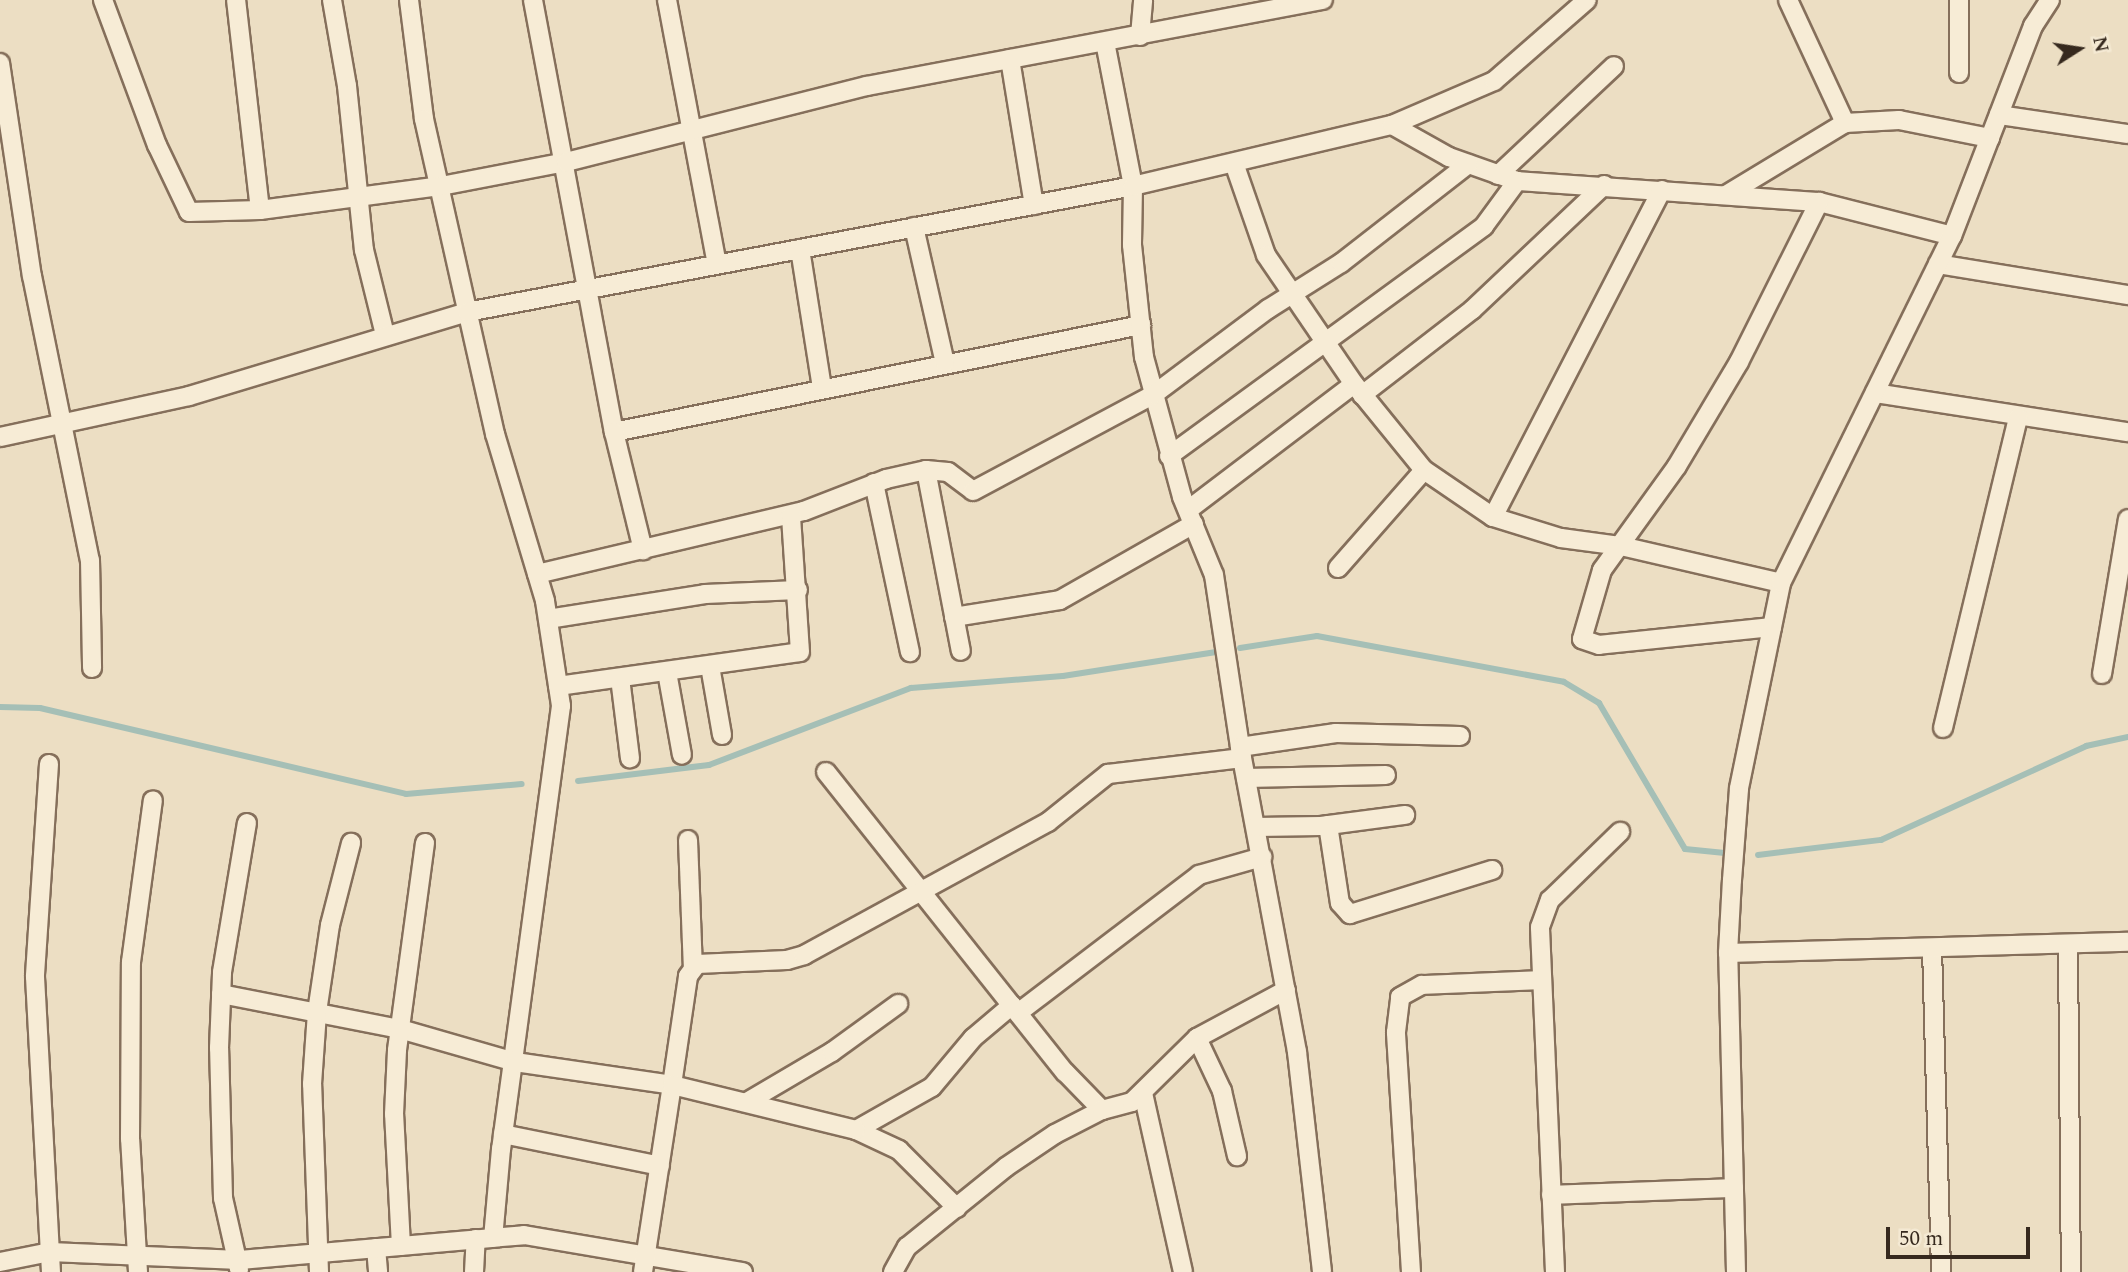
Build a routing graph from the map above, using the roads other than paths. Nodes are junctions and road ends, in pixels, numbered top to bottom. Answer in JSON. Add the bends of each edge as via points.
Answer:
{"nodes":[{"id":1,"x":103,"y":0,"type":"edge"},
{"id":2,"x":236,"y":0,"type":"edge"},
{"id":3,"x":332,"y":0,"type":"edge"},
{"id":4,"x":409,"y":0,"type":"edge"},
{"id":5,"x":533,"y":0,"type":"edge"},
{"id":6,"x":667,"y":0,"type":"edge"},
{"id":7,"x":1143,"y":0,"type":"edge"},
{"id":8,"x":1323,"y":0,"type":"edge"},
{"id":9,"x":1587,"y":0,"type":"edge"},
{"id":10,"x":1788,"y":0,"type":"edge"},
{"id":11,"x":1959,"y":0,"type":"edge"},
{"id":12,"x":2050,"y":0,"type":"edge"},
{"id":13,"x":1140,"y":36,"type":"junction"},
{"id":14,"x":1105,"y":42,"type":"junction"},
{"id":15,"x":1010,"y":59,"type":"junction"},
{"id":16,"x":0,"y":62,"type":"edge"},
{"id":17,"x":1614,"y":66,"type":"dead end"},
{"id":18,"x":1959,"y":73,"type":"dead end"},
{"id":19,"x":1999,"y":115,"type":"junction"},
{"id":20,"x":1845,"y":123,"type":"junction"},
{"id":21,"x":1392,"y":125,"type":"junction"},
{"id":22,"x":692,"y":132,"type":"junction"},
{"id":23,"x":2128,"y":134,"type":"edge"},
{"id":24,"x":1990,"y":138,"type":"junction"},
{"id":25,"x":566,"y":162,"type":"junction"},
{"id":26,"x":1234,"y":163,"type":"junction"},
{"id":27,"x":1468,"y":164,"type":"junction"},
{"id":28,"x":1498,"y":175,"type":"junction"},
{"id":29,"x":1517,"y":181,"type":"junction"},
{"id":30,"x":1604,"y":185,"type":"junction"},
{"id":31,"x":441,"y":186,"type":"junction"},
{"id":32,"x":1133,"y":186,"type":"junction"},
{"id":33,"x":1662,"y":190,"type":"junction"},
{"id":34,"x":358,"y":194,"type":"junction"},
{"id":35,"x":1726,"y":195,"type":"junction"},
{"id":36,"x":1819,"y":202,"type":"junction"},
{"id":37,"x":1034,"y":205,"type":"junction"},
{"id":38,"x":260,"y":210,"type":"junction"},
{"id":39,"x":914,"y":228,"type":"junction"},
{"id":40,"x":1952,"y":236,"type":"junction"},
{"id":41,"x":800,"y":249,"type":"junction"},
{"id":42,"x":717,"y":264,"type":"junction"},
{"id":43,"x":1938,"y":264,"type":"junction"},
{"id":44,"x":587,"y":289,"type":"junction"},
{"id":45,"x":1293,"y":294,"type":"junction"},
{"id":46,"x":2128,"y":295,"type":"edge"},
{"id":47,"x":467,"y":312,"type":"junction"},
{"id":48,"x":1140,"y":325,"type":"junction"},
{"id":49,"x":385,"y":335,"type":"junction"},
{"id":50,"x":1325,"y":342,"type":"junction"},
{"id":51,"x":944,"y":363,"type":"junction"},
{"id":52,"x":822,"y":388,"type":"junction"},
{"id":53,"x":1358,"y":389,"type":"junction"},
{"id":54,"x":1875,"y":393,"type":"junction"},
{"id":55,"x":1153,"y":395,"type":"junction"},
{"id":56,"x":2018,"y":417,"type":"junction"},
{"id":57,"x":62,"y":420,"type":"junction"},
{"id":58,"x":614,"y":432,"type":"junction"},
{"id":59,"x":2128,"y":432,"type":"edge"},
{"id":60,"x":0,"y":437,"type":"edge"},
{"id":61,"x":1169,"y":456,"type":"junction"},
{"id":62,"x":926,"y":470,"type":"junction"},
{"id":63,"x":1424,"y":470,"type":"junction"},
{"id":64,"x":874,"y":484,"type":"junction"},
{"id":65,"x":791,"y":515,"type":"junction"},
{"id":66,"x":1191,"y":517,"type":"junction"},
{"id":67,"x":1493,"y":517,"type":"junction"},
{"id":68,"x":2128,"y":519,"type":"edge"},
{"id":69,"x":1621,"y":546,"type":"junction"},
{"id":70,"x":643,"y":550,"type":"junction"},
{"id":71,"x":1338,"y":568,"type":"dead end"},
{"id":72,"x":537,"y":574,"type":"junction"},
{"id":73,"x":1781,"y":583,"type":"junction"},
{"id":74,"x":797,"y":590,"type":"junction"},
{"id":75,"x":954,"y":617,"type":"junction"},
{"id":76,"x":548,"y":619,"type":"junction"},
{"id":77,"x":1772,"y":627,"type":"junction"},
{"id":78,"x":961,"y":651,"type":"dead end"},
{"id":79,"x":910,"y":652,"type":"dead end"},
{"id":80,"x":710,"y":666,"type":"junction"},
{"id":81,"x":92,"y":668,"type":"dead end"},
{"id":82,"x":667,"y":671,"type":"junction"},
{"id":83,"x":2102,"y":674,"type":"dead end"},
{"id":84,"x":620,"y":678,"type":"junction"},
{"id":85,"x":558,"y":686,"type":"junction"},
{"id":86,"x":1943,"y":728,"type":"dead end"},
{"id":87,"x":722,"y":735,"type":"dead end"},
{"id":88,"x":1460,"y":736,"type":"dead end"},
{"id":89,"x":1241,"y":752,"type":"junction"},
{"id":90,"x":682,"y":755,"type":"dead end"},
{"id":91,"x":630,"y":758,"type":"dead end"},
{"id":92,"x":49,"y":764,"type":"dead end"},
{"id":93,"x":827,"y":772,"type":"dead end"},
{"id":94,"x":1386,"y":775,"type":"dead end"},
{"id":95,"x":1246,"y":778,"type":"junction"},
{"id":96,"x":153,"y":800,"type":"dead end"},
{"id":97,"x":1405,"y":815,"type":"dead end"},
{"id":98,"x":247,"y":822,"type":"dead end"},
{"id":99,"x":1328,"y":825,"type":"junction"},
{"id":100,"x":1256,"y":827,"type":"junction"},
{"id":101,"x":1620,"y":832,"type":"dead end"},
{"id":102,"x":688,"y":841,"type":"dead end"},
{"id":103,"x":351,"y":843,"type":"dead end"},
{"id":104,"x":425,"y":843,"type":"dead end"},
{"id":105,"x":1262,"y":857,"type":"junction"},
{"id":106,"x":1492,"y":870,"type":"dead end"},
{"id":107,"x":922,"y":893,"type":"junction"},
{"id":108,"x":2128,"y":942,"type":"edge"},
{"id":109,"x":2068,"y":944,"type":"junction"},
{"id":110,"x":1933,"y":948,"type":"junction"},
{"id":111,"x":1728,"y":953,"type":"junction"},
{"id":112,"x":693,"y":968,"type":"junction"},
{"id":113,"x":1540,"y":980,"type":"junction"},
{"id":114,"x":1286,"y":990,"type":"junction"},
{"id":115,"x":221,"y":994,"type":"junction"},
{"id":116,"x":898,"y":1004,"type":"dead end"},
{"id":117,"x":1015,"y":1009,"type":"junction"},
{"id":118,"x":317,"y":1012,"type":"junction"},
{"id":119,"x":400,"y":1029,"type":"junction"},
{"id":120,"x":1197,"y":1038,"type":"junction"},
{"id":121,"x":515,"y":1062,"type":"junction"},
{"id":122,"x":672,"y":1085,"type":"junction"},
{"id":123,"x":1143,"y":1094,"type":"junction"},
{"id":124,"x":747,"y":1102,"type":"junction"},
{"id":125,"x":1102,"y":1110,"type":"junction"},
{"id":126,"x":856,"y":1130,"type":"junction"},
{"id":127,"x":503,"y":1134,"type":"junction"},
{"id":128,"x":1237,"y":1156,"type":"dead end"},
{"id":129,"x":660,"y":1166,"type":"junction"},
{"id":130,"x":1734,"y":1188,"type":"junction"},
{"id":131,"x":1552,"y":1195,"type":"junction"},
{"id":132,"x":957,"y":1208,"type":"junction"},
{"id":133,"x":484,"y":1239,"type":"junction"},
{"id":134,"x":401,"y":1246,"type":"junction"},
{"id":135,"x":376,"y":1248,"type":"junction"},
{"id":136,"x":50,"y":1252,"type":"junction"},
{"id":137,"x":318,"y":1253,"type":"junction"},
{"id":138,"x":0,"y":1262,"type":"edge"},
{"id":139,"x":137,"y":1264,"type":"edge"},
{"id":140,"x":644,"y":1264,"type":"edge"},
{"id":141,"x":239,"y":1266,"type":"edge"},
{"id":142,"x":51,"y":1272,"type":"edge"},
{"id":143,"x":319,"y":1272,"type":"edge"},
{"id":144,"x":378,"y":1272,"type":"edge"},
{"id":145,"x":474,"y":1272,"type":"edge"},
{"id":146,"x":743,"y":1272,"type":"edge"},
{"id":147,"x":893,"y":1272,"type":"edge"},
{"id":148,"x":1183,"y":1272,"type":"edge"},
{"id":149,"x":1322,"y":1272,"type":"edge"},
{"id":150,"x":1412,"y":1272,"type":"edge"},
{"id":151,"x":1555,"y":1272,"type":"edge"},
{"id":152,"x":1736,"y":1272,"type":"edge"},
{"id":153,"x":1941,"y":1272,"type":"edge"},
{"id":154,"x":2071,"y":1272,"type":"edge"}],
"edges":[{"from":1,"to":38,"type":"street","via":[[157,145],[189,212]]},
{"from":2,"to":38,"type":"street"},
{"from":3,"to":34,"type":"street"},
{"from":4,"to":31,"type":"street","via":[[424,119]]},
{"from":5,"to":25,"type":"street"},
{"from":6,"to":22,"type":"street"},
{"from":7,"to":13,"type":"street"},
{"from":8,"to":13,"type":"street"},
{"from":9,"to":21,"type":"street","via":[[1494,81]]},
{"from":10,"to":20,"type":"street"},
{"from":11,"to":18,"type":"street"},
{"from":12,"to":19,"type":"street","via":[[2033,26]]},
{"from":13,"to":14,"type":"street"},
{"from":14,"to":15,"type":"street"},
{"from":14,"to":32,"type":"street"},
{"from":15,"to":22,"type":"street","via":[[867,86]]},
{"from":15,"to":37,"type":"street"},
{"from":16,"to":57,"type":"street","via":[[32,276]]},
{"from":17,"to":28,"type":"street"},
{"from":19,"to":23,"type":"street"},
{"from":19,"to":24,"type":"street"},
{"from":20,"to":24,"type":"street","via":[[1899,120]]},
{"from":20,"to":35,"type":"street"},
{"from":21,"to":26,"type":"street"},
{"from":21,"to":27,"type":"street"},
{"from":22,"to":25,"type":"street"},
{"from":22,"to":42,"type":"street"},
{"from":24,"to":40,"type":"street"},
{"from":25,"to":31,"type":"street"},
{"from":25,"to":44,"type":"street"},
{"from":26,"to":32,"type":"street"},
{"from":26,"to":45,"type":"street","via":[[1266,255]]},
{"from":27,"to":28,"type":"street"},
{"from":27,"to":45,"type":"street","via":[[1405,216]]},
{"from":28,"to":29,"type":"street"},
{"from":29,"to":30,"type":"street"},
{"from":29,"to":50,"type":"street","via":[[1484,226]]},
{"from":30,"to":33,"type":"street"},
{"from":30,"to":53,"type":"street","via":[[1472,310]]},
{"from":31,"to":34,"type":"street"},
{"from":31,"to":47,"type":"street"},
{"from":32,"to":37,"type":"street"},
{"from":32,"to":48,"type":"street","via":[[1132,245]]},
{"from":33,"to":35,"type":"street"},
{"from":33,"to":67,"type":"street"},
{"from":34,"to":38,"type":"street"},
{"from":34,"to":49,"type":"street","via":[[364,250]]},
{"from":35,"to":36,"type":"street"},
{"from":36,"to":40,"type":"street"},
{"from":36,"to":69,"type":"street","via":[[1739,362],[1677,466]]},
{"from":37,"to":39,"type":"street"},
{"from":39,"to":41,"type":"street"},
{"from":39,"to":51,"type":"street"},
{"from":40,"to":43,"type":"street"},
{"from":41,"to":42,"type":"street"},
{"from":41,"to":52,"type":"street"},
{"from":42,"to":44,"type":"street"},
{"from":43,"to":46,"type":"street"},
{"from":43,"to":54,"type":"street"},
{"from":44,"to":47,"type":"street"},
{"from":44,"to":58,"type":"street"},
{"from":45,"to":50,"type":"street"},
{"from":45,"to":55,"type":"street"},
{"from":47,"to":49,"type":"street"},
{"from":47,"to":72,"type":"street","via":[[495,434]]},
{"from":48,"to":51,"type":"street"},
{"from":48,"to":55,"type":"street"},
{"from":49,"to":57,"type":"street","via":[[189,396]]},
{"from":50,"to":53,"type":"street"},
{"from":50,"to":61,"type":"street"},
{"from":51,"to":52,"type":"street"},
{"from":52,"to":58,"type":"street"},
{"from":53,"to":63,"type":"street"},
{"from":53,"to":66,"type":"street"},
{"from":54,"to":56,"type":"street"},
{"from":54,"to":73,"type":"street"},
{"from":55,"to":61,"type":"street"},
{"from":55,"to":62,"type":"street","via":[[973,491],[948,472]]},
{"from":56,"to":59,"type":"street"},
{"from":56,"to":86,"type":"street"},
{"from":57,"to":60,"type":"street"},
{"from":57,"to":81,"type":"street","via":[[90,560]]},
{"from":58,"to":70,"type":"street"},
{"from":61,"to":66,"type":"street"},
{"from":62,"to":64,"type":"street"},
{"from":62,"to":75,"type":"street"},
{"from":63,"to":67,"type":"street"},
{"from":63,"to":71,"type":"street"},
{"from":64,"to":65,"type":"street"},
{"from":64,"to":79,"type":"street"},
{"from":65,"to":70,"type":"street"},
{"from":65,"to":74,"type":"street"},
{"from":66,"to":75,"type":"street","via":[[1060,600]]},
{"from":66,"to":89,"type":"street","via":[[1214,575]]},
{"from":67,"to":69,"type":"street","via":[[1561,538]]},
{"from":68,"to":83,"type":"street"},
{"from":69,"to":73,"type":"street"},
{"from":69,"to":77,"type":"street","via":[[1602,570],[1582,639],[1599,645]]},
{"from":70,"to":72,"type":"street"},
{"from":72,"to":76,"type":"street"},
{"from":73,"to":77,"type":"street"},
{"from":74,"to":76,"type":"street","via":[[705,594]]},
{"from":74,"to":80,"type":"street","via":[[800,652]]},
{"from":75,"to":78,"type":"street"},
{"from":76,"to":85,"type":"street"},
{"from":77,"to":111,"type":"street","via":[[1739,788]]},
{"from":80,"to":82,"type":"street"},
{"from":80,"to":87,"type":"street"},
{"from":82,"to":84,"type":"street"},
{"from":82,"to":90,"type":"street"},
{"from":84,"to":85,"type":"street"},
{"from":84,"to":91,"type":"street"},
{"from":85,"to":121,"type":"street","via":[[558,753]]},
{"from":88,"to":89,"type":"street","via":[[1336,733]]},
{"from":89,"to":95,"type":"street"},
{"from":89,"to":107,"type":"street","via":[[1108,774],[1059,816]]},
{"from":92,"to":136,"type":"street","via":[[35,977]]},
{"from":93,"to":107,"type":"street"},
{"from":94,"to":95,"type":"street"},
{"from":95,"to":100,"type":"street"},
{"from":96,"to":139,"type":"street","via":[[131,962],[130,1139]]},
{"from":97,"to":99,"type":"street"},
{"from":98,"to":115,"type":"street"},
{"from":99,"to":100,"type":"street"},
{"from":99,"to":106,"type":"street","via":[[1340,903],[1350,914]]},
{"from":100,"to":105,"type":"street"},
{"from":101,"to":113,"type":"street","via":[[1544,911]]},
{"from":102,"to":112,"type":"street"},
{"from":103,"to":118,"type":"street","via":[[330,925]]},
{"from":104,"to":119,"type":"street"},
{"from":105,"to":114,"type":"street"},
{"from":105,"to":117,"type":"street","via":[[1199,875]]},
{"from":107,"to":112,"type":"street","via":[[795,959],[714,961]]},
{"from":107,"to":117,"type":"street"},
{"from":108,"to":109,"type":"street"},
{"from":109,"to":110,"type":"street"},
{"from":109,"to":154,"type":"street"},
{"from":110,"to":111,"type":"street"},
{"from":110,"to":153,"type":"street"},
{"from":111,"to":130,"type":"street"},
{"from":112,"to":122,"type":"street","via":[[688,976]]},
{"from":113,"to":131,"type":"street"},
{"from":113,"to":150,"type":"street","via":[[1422,985],[1400,997],[1396,1032]]},
{"from":114,"to":120,"type":"street"},
{"from":114,"to":149,"type":"street"},
{"from":115,"to":118,"type":"street"},
{"from":115,"to":141,"type":"street","via":[[223,1198]]},
{"from":116,"to":124,"type":"street","via":[[832,1052]]},
{"from":117,"to":125,"type":"street"},
{"from":117,"to":126,"type":"street","via":[[972,1038],[932,1087]]},
{"from":118,"to":119,"type":"street"},
{"from":118,"to":137,"type":"street","via":[[312,1084]]},
{"from":119,"to":121,"type":"street"},
{"from":119,"to":134,"type":"street","via":[[394,1114]]},
{"from":120,"to":123,"type":"street"},
{"from":120,"to":128,"type":"street","via":[[1222,1091]]},
{"from":121,"to":122,"type":"street"},
{"from":121,"to":127,"type":"street"},
{"from":122,"to":124,"type":"street"},
{"from":122,"to":129,"type":"street"},
{"from":123,"to":125,"type":"street"},
{"from":123,"to":148,"type":"street"},
{"from":124,"to":126,"type":"street"},
{"from":125,"to":132,"type":"street","via":[[1016,1161]]},
{"from":126,"to":132,"type":"street","via":[[900,1150]]},
{"from":127,"to":129,"type":"street"},
{"from":127,"to":133,"type":"street"},
{"from":129,"to":140,"type":"street"},
{"from":130,"to":131,"type":"street"},
{"from":130,"to":152,"type":"street"},
{"from":131,"to":151,"type":"street"},
{"from":132,"to":147,"type":"street","via":[[907,1247]]},
{"from":133,"to":134,"type":"street"},
{"from":133,"to":140,"type":"street","via":[[524,1235]]},
{"from":133,"to":145,"type":"street"},
{"from":134,"to":135,"type":"street"},
{"from":135,"to":137,"type":"street"},
{"from":135,"to":144,"type":"street"},
{"from":136,"to":138,"type":"street"},
{"from":136,"to":139,"type":"street"},
{"from":136,"to":142,"type":"street"},
{"from":137,"to":141,"type":"street"},
{"from":137,"to":143,"type":"street"},
{"from":139,"to":141,"type":"street"},
{"from":140,"to":146,"type":"street"}]}
